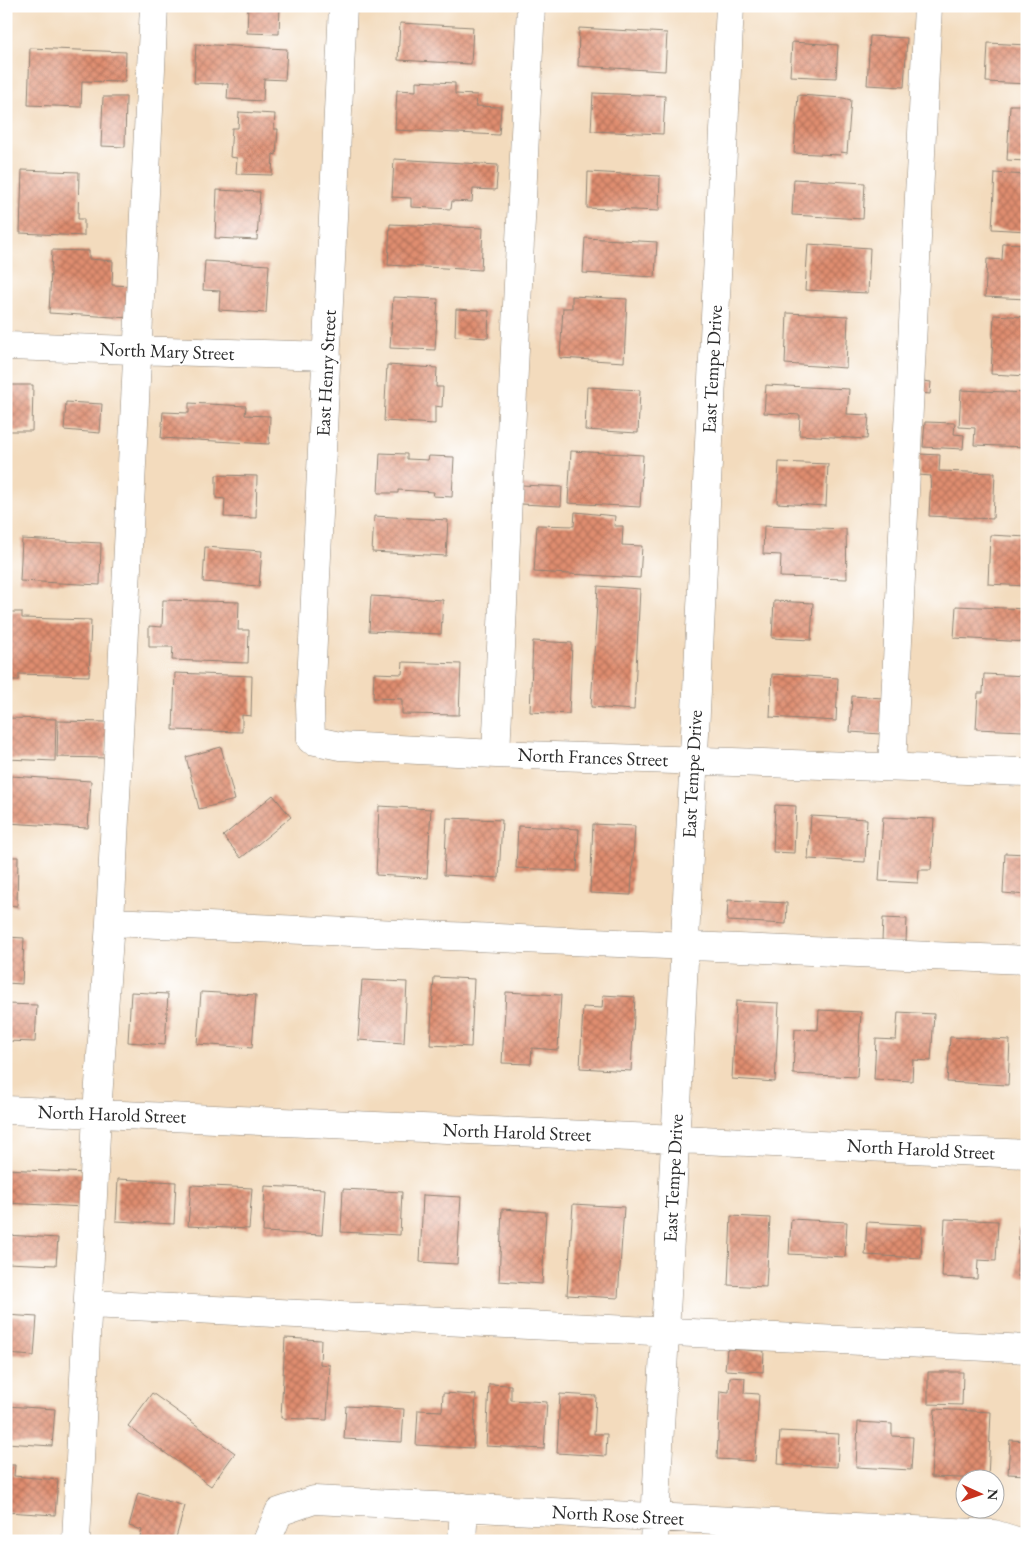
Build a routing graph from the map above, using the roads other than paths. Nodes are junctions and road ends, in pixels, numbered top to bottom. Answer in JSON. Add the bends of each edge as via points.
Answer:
{"nodes":[{"id":1,"x":154,"y":6,"type":"edge"},
{"id":2,"x":343,"y":6,"type":"edge"},
{"id":3,"x":531,"y":6,"type":"edge"},
{"id":4,"x":730,"y":6,"type":"edge"},
{"id":5,"x":928,"y":6,"type":"edge"},
{"id":6,"x":6,"y":346,"type":"edge"},
{"id":7,"x":137,"y":349,"type":"junction"},
{"id":8,"x":327,"y":356,"type":"junction"},
{"id":9,"x":311,"y":740,"type":"joint"},
{"id":10,"x":496,"y":754,"type":"junction"},
{"id":11,"x":693,"y":761,"type":"junction"},
{"id":12,"x":892,"y":767,"type":"junction"},
{"id":13,"x":1027,"y":772,"type":"edge"},
{"id":14,"x":110,"y":922,"type":"junction"},
{"id":15,"x":685,"y":945,"type":"junction"},
{"id":16,"x":1027,"y":960,"type":"edge"},
{"id":17,"x":6,"y":1110,"type":"edge"},
{"id":18,"x":97,"y":1114,"type":"junction"},
{"id":19,"x":676,"y":1139,"type":"junction"},
{"id":20,"x":1027,"y":1154,"type":"edge"},
{"id":21,"x":89,"y":1304,"type":"junction"},
{"id":22,"x":665,"y":1333,"type":"junction"},
{"id":23,"x":1027,"y":1349,"type":"edge"},
{"id":24,"x":464,"y":1507,"type":"junction"},
{"id":25,"x":654,"y":1529,"type":"edge"},
{"id":26,"x":850,"y":1534,"type":"edge"},
{"id":27,"x":76,"y":1541,"type":"edge"},
{"id":28,"x":267,"y":1541,"type":"edge"},
{"id":29,"x":462,"y":1541,"type":"edge"},
{"id":30,"x":1017,"y":1541,"type":"edge"}],
"edges":[{"from":1,"to":7,"type":"street"},
{"from":2,"to":8,"type":"street","name":"East Henry Street"},
{"from":3,"to":10,"type":"street"},
{"from":4,"to":11,"type":"street","name":"East Tempe Drive"},
{"from":5,"to":12,"type":"street"},
{"from":6,"to":7,"type":"street","name":"North Mary Street"},
{"from":7,"to":8,"type":"street","name":"North Mary Street"},
{"from":7,"to":14,"type":"street"},
{"from":8,"to":9,"type":"street","name":"East Henry Street"},
{"from":9,"to":10,"type":"street","name":"North Frances Street","via":[[340,746]]},
{"from":10,"to":11,"type":"street","name":"North Frances Street"},
{"from":11,"to":12,"type":"street","name":"North Frances Street"},
{"from":11,"to":15,"type":"street","name":"East Tempe Drive"},
{"from":12,"to":13,"type":"street","name":"North Frances Street"},
{"from":14,"to":15,"type":"street"},
{"from":14,"to":18,"type":"street"},
{"from":15,"to":16,"type":"street"},
{"from":15,"to":19,"type":"street","name":"East Tempe Drive"},
{"from":17,"to":18,"type":"street","name":"North Harold Street"},
{"from":18,"to":19,"type":"street","name":"North Harold Street"},
{"from":18,"to":21,"type":"street"},
{"from":19,"to":20,"type":"street","name":"North Harold Street"},
{"from":19,"to":22,"type":"street","name":"East Tempe Drive"},
{"from":21,"to":22,"type":"street"},
{"from":21,"to":27,"type":"street"},
{"from":22,"to":23,"type":"street"},
{"from":22,"to":25,"type":"street","name":"East Tempe Drive"},
{"from":24,"to":25,"type":"street","name":"North Rose Street"},
{"from":24,"to":28,"type":"street","name":"North Rose Street","via":[[314,1500],[279,1512]]},
{"from":24,"to":29,"type":"street"},
{"from":25,"to":26,"type":"street","name":"North Rose Street"},
{"from":26,"to":30,"type":"street","name":"North Rose Street","via":[[994,1534]]}]}
